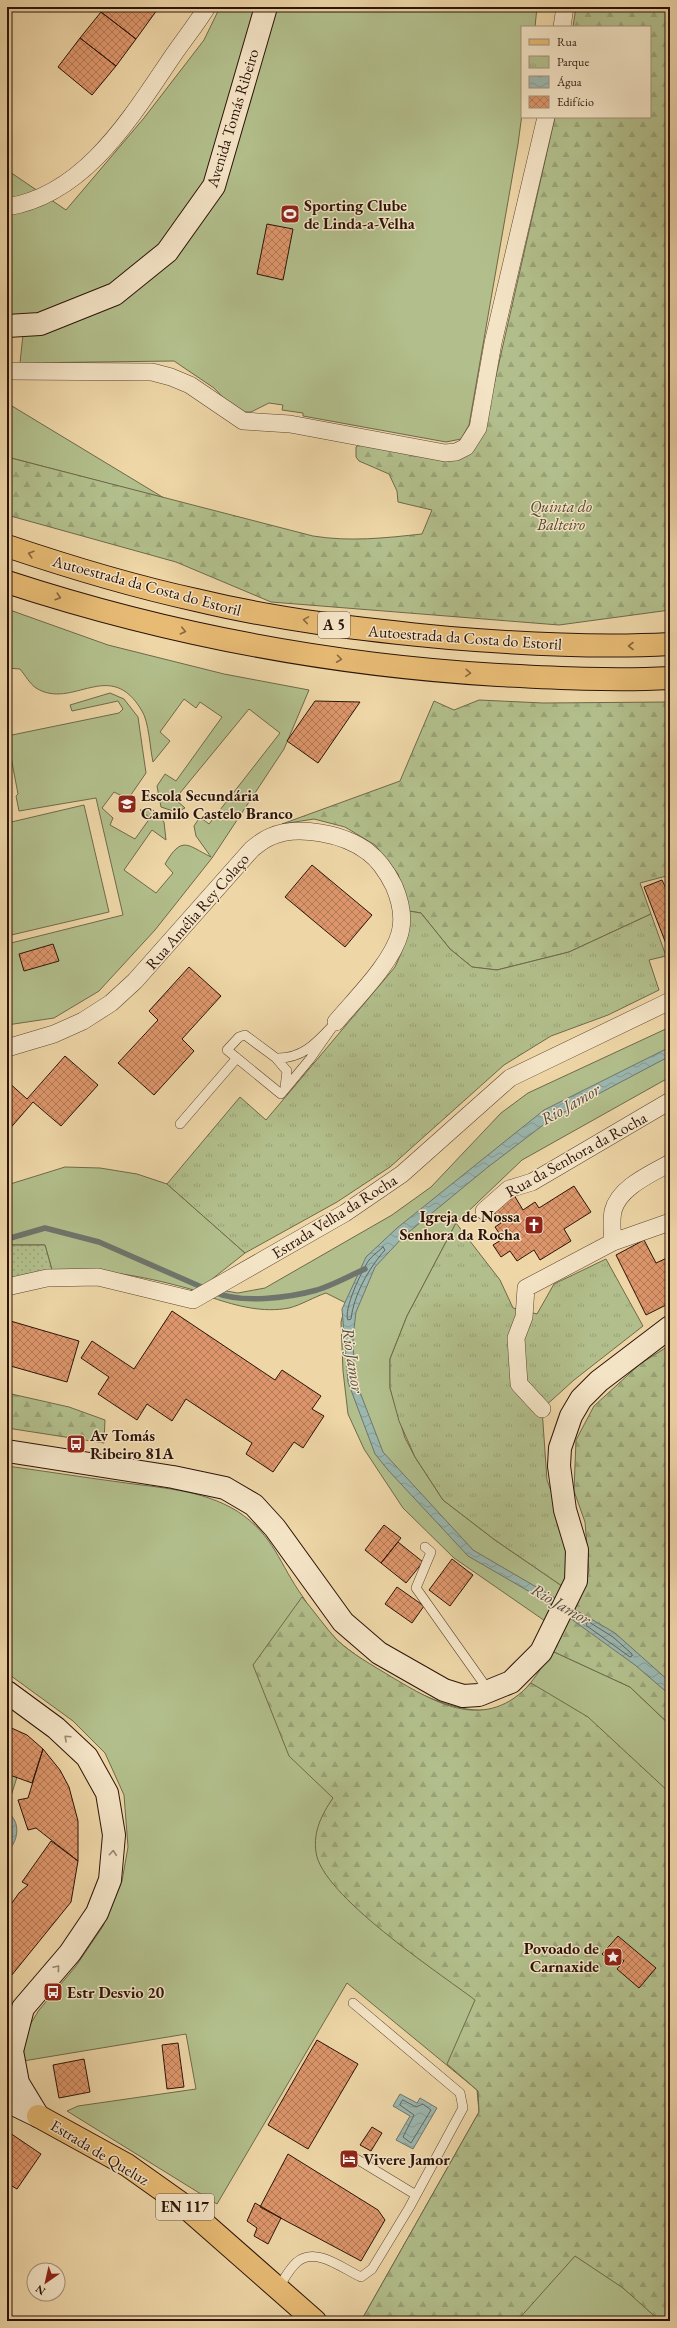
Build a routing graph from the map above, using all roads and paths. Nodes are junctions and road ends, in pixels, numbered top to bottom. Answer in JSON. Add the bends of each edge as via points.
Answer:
{"nodes":[{"id":1,"x":207,"y":7,"type":"edge"},
{"id":2,"x":266,"y":7,"type":"edge"},
{"id":3,"x":565,"y":7,"type":"edge"},
{"id":4,"x":562,"y":26,"type":"edge"},
{"id":5,"x":546,"y":118,"type":"edge"},
{"id":6,"x":7,"y":207,"type":"edge"},
{"id":7,"x":7,"y":326,"type":"edge"},
{"id":8,"x":7,"y":371,"type":"edge"},
{"id":9,"x":7,"y":546,"type":"edge"},
{"id":10,"x":7,"y":582,"type":"edge"},
{"id":11,"x":670,"y":644,"type":"edge"},
{"id":12,"x":670,"y":678,"type":"edge"},
{"id":13,"x":670,"y":1002,"type":"edge"},
{"id":14,"x":336,"y":1022,"type":"junction"},
{"id":15,"x":7,"y":1048,"type":"edge"},
{"id":16,"x":237,"y":1058,"type":"junction"},
{"id":17,"x":276,"y":1058,"type":"junction"},
{"id":18,"x":285,"y":1089,"type":"junction"},
{"id":19,"x":670,"y":1102,"type":"edge"},
{"id":20,"x":180,"y":1124,"type":"dead end"},
{"id":21,"x":670,"y":1163,"type":"edge"},
{"id":22,"x":484,"y":1211,"type":"dead end"},
{"id":23,"x":670,"y":1222,"type":"edge"},
{"id":24,"x":613,"y":1242,"type":"junction"},
{"id":25,"x":7,"y":1287,"type":"edge"},
{"id":26,"x":670,"y":1327,"type":"edge"},
{"id":27,"x":542,"y":1409,"type":"dead end"},
{"id":28,"x":7,"y":1451,"type":"edge"},
{"id":29,"x":425,"y":1547,"type":"dead end"},
{"id":30,"x":7,"y":1692,"type":"edge"},
{"id":31,"x":490,"y":1693,"type":"junction"},
{"id":32,"x":353,"y":2003,"type":"dead end"},
{"id":33,"x":15,"y":2015,"type":"edge"},
{"id":34,"x":7,"y":2100,"type":"edge"},
{"id":35,"x":38,"y":2116,"type":"junction"},
{"id":36,"x":355,"y":2158,"type":"dead end"},
{"id":37,"x":416,"y":2195,"type":"junction"},
{"id":38,"x":279,"y":2287,"type":"junction"},
{"id":39,"x":315,"y":2321,"type":"edge"}],
"edges":[{"from":1,"to":6,"type":"street","via":[[131,118],[96,156],[79,172],[51,191],[19,205]]},
{"from":2,"to":7,"type":"street","name":"Avenida Tomás Ribeiro","via":[[214,186],[167,252],[115,294],[40,324]]},
{"from":3,"to":4,"type":"street"},
{"from":5,"to":8,"type":"street","via":[[493,343],[478,428],[466,447],[456,452],[444,453],[290,424],[243,421],[190,385],[152,372]]},
{"from":11,"to":9,"type":"main road","name":"Autoestrada da Costa do Estoril","number":"A 5","one_way":true,"via":[[541,644],[356,628],[196,600]]},
{"from":10,"to":12,"type":"main road","name":"Autoestrada da Costa do Estoril","number":"A 5","one_way":true,"via":[[169,628],[302,654],[426,670],[484,674],[600,679]]},
{"from":13,"to":25,"type":"street","name":"Estrada Velha da Rocha","via":[[510,1078],[402,1174],[345,1213],[193,1300],[98,1277],[47,1278]]},
{"from":14,"to":15,"type":"street","name":"Rua Amélia Rey Colaço","via":[[395,946],[400,932],[401,911],[397,892],[388,873],[369,852],[353,842],[305,832],[286,833],[270,837],[252,849],[135,982],[111,1003],[83,1021],[54,1034]]},
{"from":14,"to":17,"type":"lane","via":[[305,1052],[287,1058]]},
{"from":14,"to":18,"type":"lane"},
{"from":16,"to":17,"type":"lane","via":[[227,1050],[239,1037],[245,1035]]},
{"from":16,"to":18,"type":"lane","via":[[280,1094]]},
{"from":16,"to":20,"type":"lane"},
{"from":17,"to":18,"type":"lane","via":[[287,1071]]},
{"from":19,"to":22,"type":"street","name":"Rua da Senhora da Rocha","via":[[532,1182],[508,1189]]},
{"from":21,"to":24,"type":"street","via":[[630,1188],[617,1200],[612,1218]]},
{"from":23,"to":24,"type":"street"},
{"from":24,"to":27,"type":"street","via":[[526,1288],[524,1317],[516,1338],[519,1384]]},
{"from":26,"to":31,"type":"street","via":[[599,1381],[581,1399],[571,1416],[560,1448],[559,1466],[565,1510],[577,1550],[576,1581],[540,1652],[520,1675]]},
{"from":28,"to":31,"type":"street","via":[[225,1488],[254,1505],[275,1528],[343,1622],[379,1653],[444,1690],[463,1696]]},
{"from":29,"to":31,"type":"lane","via":[[431,1552],[416,1588]]},
{"from":33,"to":30,"type":"street","one_way":true,"via":[[70,1953],[96,1913],[110,1880],[114,1834],[107,1792],[86,1757],[56,1728]]},
{"from":32,"to":37,"type":"lane","via":[[460,2093],[463,2108]]},
{"from":33,"to":35,"type":"street","via":[[12,2051],[18,2083]]},
{"from":34,"to":35,"type":"street","name":"Estrada de Queluz"},
{"from":35,"to":38,"type":"main road","name":"Estrada de Queluz","number":"EN 117","via":[[127,2165],[182,2204]]},
{"from":36,"to":37,"type":"lane"},
{"from":37,"to":38,"type":"lane","via":[[372,2269],[361,2277],[321,2257],[312,2256],[298,2261]]},
{"from":38,"to":39,"type":"main road","name":"Estrada de Queluz","number":"EN 117"}]}
